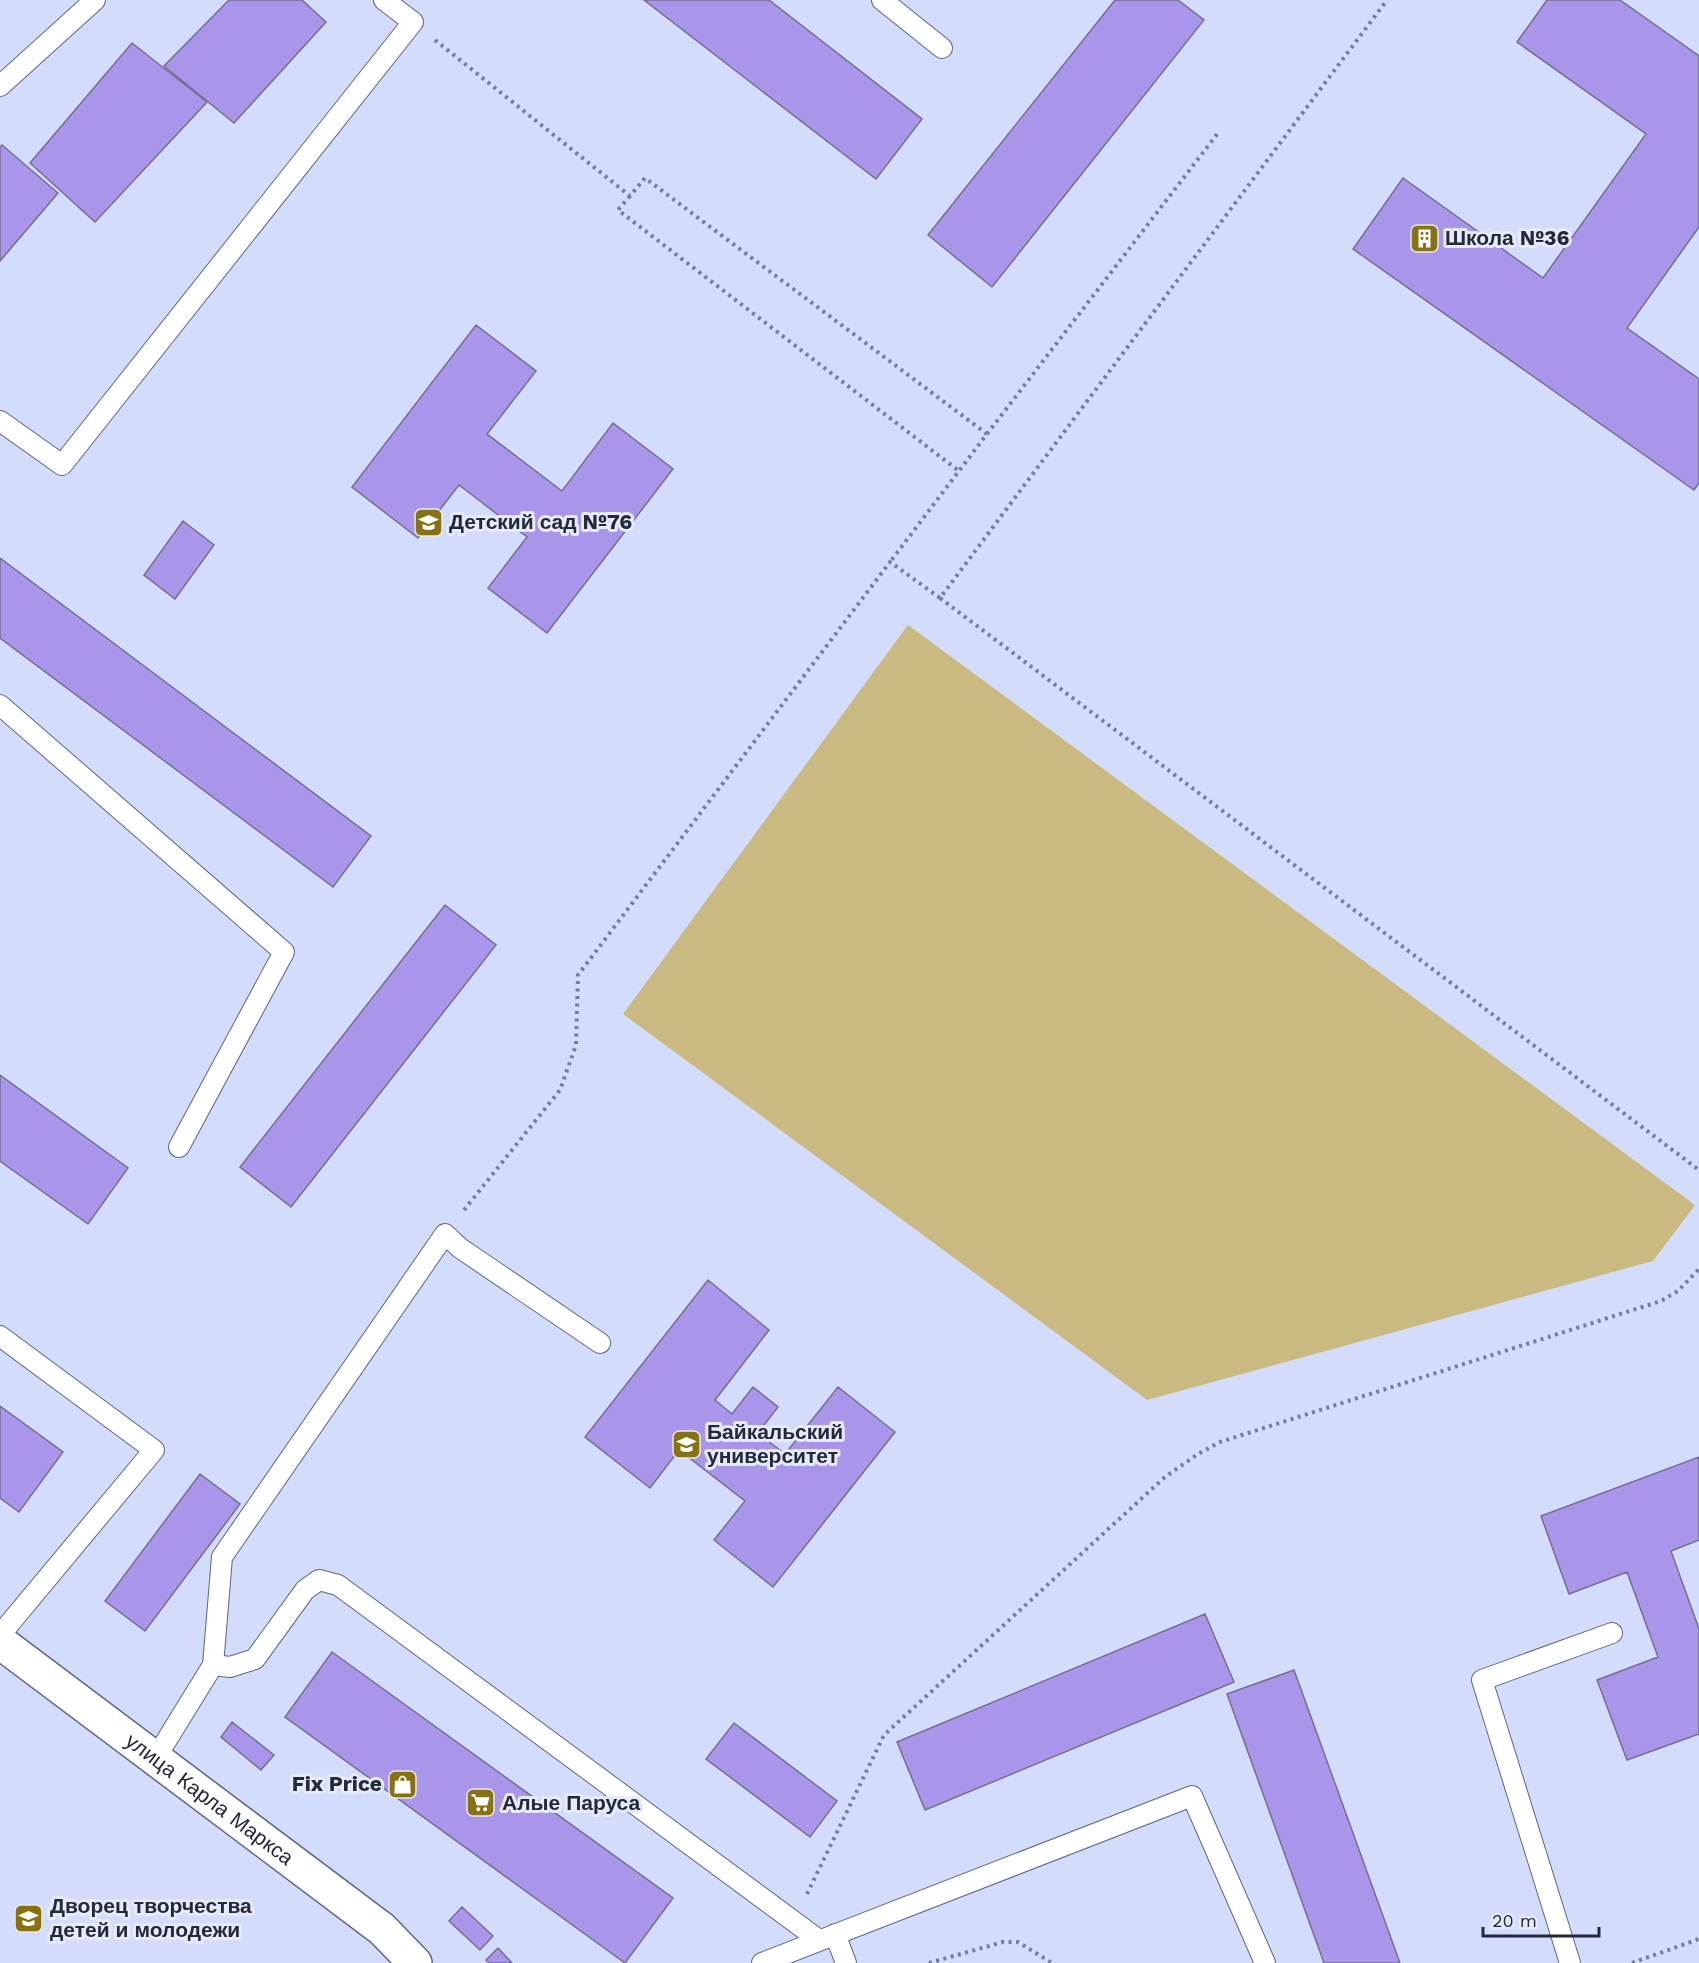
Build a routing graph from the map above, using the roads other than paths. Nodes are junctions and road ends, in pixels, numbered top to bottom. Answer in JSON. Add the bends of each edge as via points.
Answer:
{"nodes":[{"id":1,"x":95,"y":0,"type":"edge"},
{"id":2,"x":384,"y":0,"type":"edge"},
{"id":3,"x":882,"y":0,"type":"edge"},
{"id":4,"x":942,"y":48,"type":"dead end"},
{"id":5,"x":0,"y":86,"type":"edge"},
{"id":6,"x":0,"y":421,"type":"edge"},
{"id":7,"x":0,"y":705,"type":"edge"},
{"id":8,"x":179,"y":1147,"type":"dead end"},
{"id":9,"x":0,"y":1336,"type":"edge"},
{"id":10,"x":600,"y":1343,"type":"dead end"},
{"id":11,"x":1612,"y":1634,"type":"dead end"},
{"id":12,"x":0,"y":1635,"type":"edge"},
{"id":13,"x":0,"y":1642,"type":"edge"},
{"id":14,"x":213,"y":1665,"type":"junction"},
{"id":15,"x":155,"y":1759,"type":"junction"},
{"id":16,"x":827,"y":1937,"type":"junction"},
{"id":17,"x":415,"y":1963,"type":"edge"},
{"id":18,"x":762,"y":1963,"type":"edge"},
{"id":19,"x":846,"y":1963,"type":"edge"},
{"id":20,"x":1265,"y":1963,"type":"edge"},
{"id":21,"x":1570,"y":1963,"type":"edge"}],
"edges":[{"from":1,"to":5,"type":"lane"},
{"from":2,"to":6,"type":"lane","via":[[413,22],[62,465]]},
{"from":3,"to":4,"type":"lane"},
{"from":7,"to":8,"type":"lane","via":[[285,952]]},
{"from":9,"to":12,"type":"lane","via":[[154,1450]]},
{"from":10,"to":14,"type":"lane","via":[[445,1234],[222,1557]]},
{"from":11,"to":21,"type":"lane","via":[[1482,1680]]},
{"from":13,"to":15,"type":"street","name":"улица Карла Маркса"},
{"from":14,"to":15,"type":"lane"},
{"from":14,"to":16,"type":"lane","via":[[230,1667],[255,1659],[304,1590],[319,1580],[338,1585],[794,1921]]},
{"from":15,"to":17,"type":"street","name":"улица Карла Маркса","via":[[382,1929]]},
{"from":16,"to":18,"type":"lane"},
{"from":16,"to":19,"type":"lane"},
{"from":16,"to":20,"type":"lane","via":[[1192,1796]]}]}
